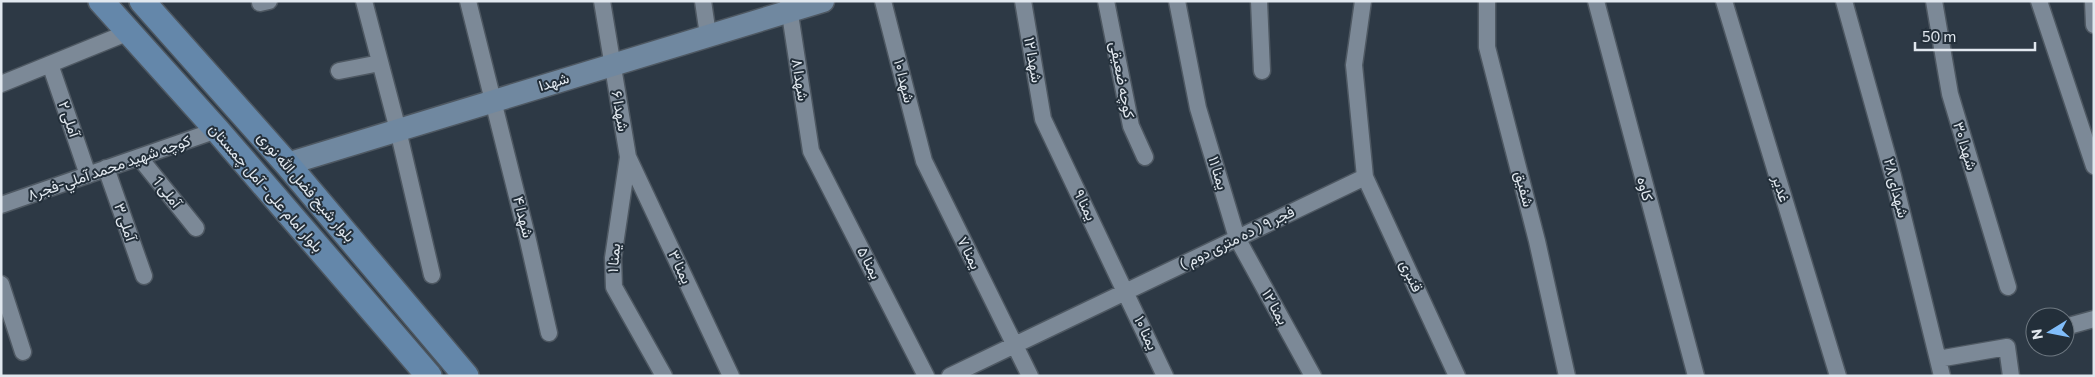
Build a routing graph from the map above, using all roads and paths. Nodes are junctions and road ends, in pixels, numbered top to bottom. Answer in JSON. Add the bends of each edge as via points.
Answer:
{"nodes":[{"id":1,"x":142,"y":1,"type":"edge"},
{"id":2,"x":260,"y":1,"type":"edge"},
{"id":3,"x":269,"y":1,"type":"edge"},
{"id":4,"x":364,"y":1,"type":"edge"},
{"id":5,"x":468,"y":1,"type":"edge"},
{"id":6,"x":602,"y":1,"type":"edge"},
{"id":7,"x":703,"y":1,"type":"edge"},
{"id":8,"x":823,"y":1,"type":"edge"},
{"id":9,"x":883,"y":1,"type":"edge"},
{"id":10,"x":1023,"y":1,"type":"edge"},
{"id":11,"x":1106,"y":1,"type":"edge"},
{"id":12,"x":1176,"y":1,"type":"edge"},
{"id":13,"x":1259,"y":1,"type":"edge"},
{"id":14,"x":1363,"y":1,"type":"edge"},
{"id":15,"x":1487,"y":1,"type":"edge"},
{"id":16,"x":1596,"y":1,"type":"edge"},
{"id":17,"x":1724,"y":1,"type":"edge"},
{"id":18,"x":1844,"y":1,"type":"edge"},
{"id":19,"x":1934,"y":1,"type":"edge"},
{"id":20,"x":2039,"y":1,"type":"edge"},
{"id":21,"x":2093,"y":1,"type":"edge"},
{"id":22,"x":107,"y":4,"type":"edge"},
{"id":23,"x":788,"y":6,"type":"edge"},
{"id":24,"x":2094,"y":25,"type":"edge"},
{"id":25,"x":129,"y":32,"type":"junction"},
{"id":26,"x":708,"y":35,"type":"junction"},
{"id":27,"x":380,"y":63,"type":"junction"},
{"id":28,"x":50,"y":64,"type":"junction"},
{"id":29,"x":612,"y":64,"type":"junction"},
{"id":30,"x":339,"y":71,"type":"dead end"},
{"id":31,"x":1262,"y":71,"type":"dead end"},
{"id":32,"x":1,"y":84,"type":"edge"},
{"id":33,"x":493,"y":101,"type":"junction"},
{"id":34,"x":1043,"y":119,"type":"joint"},
{"id":35,"x":217,"y":130,"type":"junction"},
{"id":36,"x":398,"y":130,"type":"junction"},
{"id":37,"x":811,"y":151,"type":"joint"},
{"id":38,"x":139,"y":157,"type":"junction"},
{"id":39,"x":1145,"y":157,"type":"dead end"},
{"id":40,"x":628,"y":158,"type":"junction"},
{"id":41,"x":924,"y":161,"type":"joint"},
{"id":42,"x":287,"y":164,"type":"junction"},
{"id":43,"x":2094,"y":166,"type":"edge"},
{"id":44,"x":106,"y":168,"type":"junction"},
{"id":45,"x":88,"y":175,"type":"junction"},
{"id":46,"x":1365,"y":176,"type":"junction"},
{"id":47,"x":1,"y":205,"type":"edge"},
{"id":48,"x":196,"y":228,"type":"dead end"},
{"id":49,"x":1238,"y":238,"type":"junction"},
{"id":50,"x":432,"y":275,"type":"dead end"},
{"id":51,"x":144,"y":276,"type":"dead end"},
{"id":52,"x":1,"y":284,"type":"edge"},
{"id":53,"x":2008,"y":288,"type":"dead end"},
{"id":54,"x":1126,"y":291,"type":"junction"},
{"id":55,"x":2094,"y":319,"type":"edge"},
{"id":56,"x":2075,"y":324,"type":"edge"},
{"id":57,"x":549,"y":333,"type":"dead end"},
{"id":58,"x":1014,"y":345,"type":"junction"},
{"id":59,"x":23,"y":352,"type":"dead end"},
{"id":60,"x":1938,"y":359,"type":"junction"},
{"id":61,"x":429,"y":376,"type":"edge"},
{"id":62,"x":466,"y":376,"type":"edge"},
{"id":63,"x":664,"y":376,"type":"edge"},
{"id":64,"x":731,"y":376,"type":"edge"},
{"id":65,"x":926,"y":376,"type":"edge"},
{"id":66,"x":950,"y":376,"type":"edge"},
{"id":67,"x":1030,"y":376,"type":"edge"},
{"id":68,"x":1165,"y":376,"type":"edge"},
{"id":69,"x":1312,"y":376,"type":"edge"},
{"id":70,"x":1457,"y":376,"type":"edge"},
{"id":71,"x":1567,"y":376,"type":"edge"},
{"id":72,"x":1696,"y":376,"type":"edge"},
{"id":73,"x":1838,"y":376,"type":"edge"},
{"id":74,"x":1942,"y":376,"type":"edge"},
{"id":75,"x":2011,"y":376,"type":"edge"}],
"edges":[{"from":1,"to":42,"type":"main road","name":"بلوار شیخ فضل الله نوری"},
{"from":2,"to":3,"type":"street"},
{"from":4,"to":27,"type":"street"},
{"from":5,"to":33,"type":"street","name":"شهدا ۴"},
{"from":6,"to":29,"type":"street","name":"شهدا ۶"},
{"from":7,"to":26,"type":"street"},
{"from":8,"to":23,"type":"main road","name":"شهدا"},
{"from":9,"to":41,"type":"street","name":"شهدا ۱۰"},
{"from":10,"to":34,"type":"street","name":"شهدا ۱۲"},
{"from":11,"to":39,"type":"street","name":"کوچه ضعیقی","via":[[1131,126]]},
{"from":12,"to":49,"type":"street","name":"یمنا ۱۱","via":[[1198,108]]},
{"from":13,"to":31,"type":"street"},
{"from":14,"to":46,"type":"street","via":[[1354,65]]},
{"from":15,"to":71,"type":"street","name":"شفیق","via":[[1487,47],[1537,241]]},
{"from":16,"to":72,"type":"street","name":"کاوه"},
{"from":17,"to":73,"type":"street","name":"غدیر"},
{"from":18,"to":60,"type":"street","name":"شهدای ۲۸","via":[[1893,176]]},
{"from":19,"to":53,"type":"street","name":"شهدا ۳۰","via":[[1950,94]]},
{"from":20,"to":43,"type":"street"},
{"from":21,"to":24,"type":"street"},
{"from":22,"to":25,"type":"main road","name":"بلوار امام علی - آمل چمستان"},
{"from":23,"to":26,"type":"main road","name":"شهدا"},
{"from":23,"to":37,"type":"street","name":"شهدا ۸"},
{"from":25,"to":28,"type":"street"},
{"from":25,"to":35,"type":"main road","name":"بلوار امام علی - آمل چمستان"},
{"from":26,"to":29,"type":"main road","name":"شهدا"},
{"from":27,"to":30,"type":"street"},
{"from":27,"to":36,"type":"street"},
{"from":28,"to":32,"type":"street"},
{"from":28,"to":45,"type":"street","name":"آملی ۲"},
{"from":29,"to":33,"type":"main road","name":"شهدا"},
{"from":29,"to":40,"type":"street","name":"شهدا ۶"},
{"from":33,"to":36,"type":"main road","name":"شهدا"},
{"from":33,"to":57,"type":"street","name":"شهدا ۴"},
{"from":34,"to":54,"type":"street","name":"یمنا ۹"},
{"from":35,"to":38,"type":"street","name":"كوچه شهيد محمد آملي-فجر۸"},
{"from":35,"to":61,"type":"main road","name":"بلوار امام علی - آمل چمستان"},
{"from":36,"to":42,"type":"main road","name":"شهدا"},
{"from":36,"to":50,"type":"street"},
{"from":37,"to":65,"type":"street","name":"یمنا ۵"},
{"from":38,"to":44,"type":"street","name":"كوچه شهيد محمد آملي-فجر۸"},
{"from":38,"to":48,"type":"street","name":"آملی 1"},
{"from":40,"to":63,"type":"street","name":"یمنا ۱","via":[[613,258],[614,287]]},
{"from":40,"to":64,"type":"street","name":"یمنا ۳"},
{"from":41,"to":58,"type":"street","name":"یمنا ۷"},
{"from":42,"to":62,"type":"main road","name":"بلوار شیخ فضل الله نوری"},
{"from":44,"to":45,"type":"street","name":"كوچه شهيد محمد آملي-فجر۸"},
{"from":44,"to":51,"type":"street","name":"آملی ۳"},
{"from":45,"to":47,"type":"street","name":"كوچه شهيد محمد آملي-فجر۸"},
{"from":46,"to":49,"type":"street","name":"فجر ۹ ( ده متری دوم )"},
{"from":46,"to":70,"type":"street","name":"قنبری"},
{"from":49,"to":54,"type":"street","name":"فجر ۹ ( ده متری دوم )"},
{"from":49,"to":69,"type":"street","name":"یمنا ۱۲"},
{"from":52,"to":59,"type":"street"},
{"from":54,"to":58,"type":"street","name":"فجر ۹ ( ده متری دوم )"},
{"from":54,"to":68,"type":"street","name":"یمنا ۱۰"},
{"from":55,"to":56,"type":"street"},
{"from":58,"to":66,"type":"street","name":"فجر ۹ ( ده متری دوم )"},
{"from":58,"to":67,"type":"street","name":"یمنا ۷"},
{"from":60,"to":74,"type":"street","name":"شهدای ۲۸"},
{"from":60,"to":75,"type":"street","via":[[2007,347]]}]}
